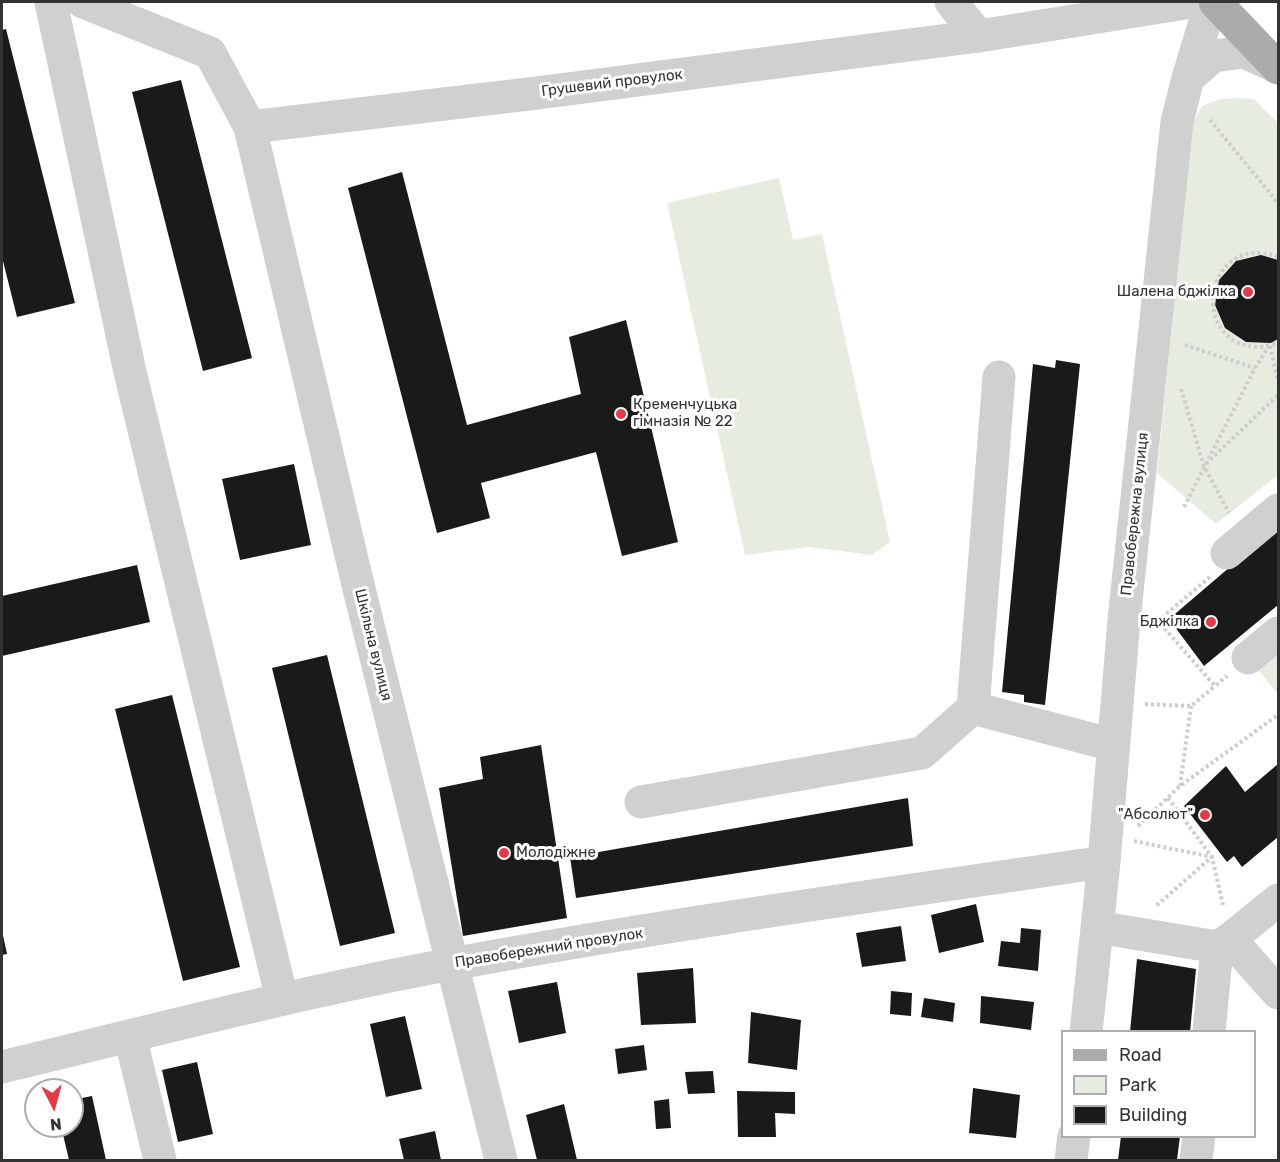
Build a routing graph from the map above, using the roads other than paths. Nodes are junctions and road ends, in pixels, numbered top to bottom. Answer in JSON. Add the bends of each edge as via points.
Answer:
{"nodes":[{"id":1,"x":51,"y":2,"type":"edge"},
{"id":2,"x":83,"y":2,"type":"edge"},
{"id":3,"x":951,"y":2,"type":"edge"},
{"id":4,"x":1192,"y":2,"type":"edge"},
{"id":5,"x":1213,"y":2,"type":"edge"},
{"id":6,"x":978,"y":36,"type":"junction"},
{"id":7,"x":1278,"y":68,"type":"edge"},
{"id":8,"x":1188,"y":78,"type":"junction"},
{"id":9,"x":250,"y":127,"type":"junction"},
{"id":10,"x":999,"y":376,"type":"dead end"},
{"id":11,"x":1278,"y":510,"type":"edge"},
{"id":12,"x":1230,"y":554,"type":"road end"},
{"id":13,"x":1278,"y":633,"type":"edge"},
{"id":14,"x":1248,"y":658,"type":"road end"},
{"id":15,"x":973,"y":708,"type":"junction"},
{"id":16,"x":1113,"y":745,"type":"junction"},
{"id":17,"x":642,"y":802,"type":"dead end"},
{"id":18,"x":1114,"y":851,"type":"junction"},
{"id":19,"x":1278,"y":900,"type":"edge"},
{"id":20,"x":1112,"y":930,"type":"junction"},
{"id":21,"x":1224,"y":943,"type":"junction"},
{"id":22,"x":452,"y":964,"type":"junction"},
{"id":23,"x":1278,"y":993,"type":"edge"},
{"id":24,"x":282,"y":999,"type":"junction"},
{"id":25,"x":1087,"y":1030,"type":"edge"},
{"id":26,"x":1209,"y":1030,"type":"edge"},
{"id":27,"x":130,"y":1036,"type":"junction"},
{"id":28,"x":2,"y":1067,"type":"edge"},
{"id":29,"x":1074,"y":1138,"type":"edge"},
{"id":30,"x":1199,"y":1138,"type":"edge"},
{"id":31,"x":160,"y":1161,"type":"edge"},
{"id":32,"x":501,"y":1161,"type":"edge"},
{"id":33,"x":1071,"y":1161,"type":"edge"},
{"id":34,"x":1196,"y":1161,"type":"edge"}],
"edges":[{"from":1,"to":24,"type":"street","via":[[130,372]]},
{"from":2,"to":9,"type":"street","via":[[210,53]]},
{"from":3,"to":6,"type":"street"},
{"from":4,"to":6,"type":"street","name":"Грушевий провулок"},
{"from":5,"to":7,"type":"main road"},
{"from":5,"to":8,"type":"street","name":"Правобережна вулиця"},
{"from":6,"to":9,"type":"street","name":"Грушевий провулок"},
{"from":7,"to":8,"type":"street","via":[[1244,52],[1214,56]]},
{"from":8,"to":16,"type":"street","name":"Правобережна вулиця","via":[[1177,122]]},
{"from":9,"to":22,"type":"street","name":"Шкільна вулиця"},
{"from":10,"to":15,"type":"street"},
{"from":11,"to":12,"type":"street"},
{"from":13,"to":14,"type":"street"},
{"from":15,"to":16,"type":"street"},
{"from":15,"to":17,"type":"street","via":[[922,753]]},
{"from":16,"to":18,"type":"street","name":"Правобережна вулиця"},
{"from":18,"to":20,"type":"street","name":"Правобережна вулиця"},
{"from":18,"to":22,"type":"street","name":"Правобережний провулок"},
{"from":19,"to":21,"type":"street"},
{"from":20,"to":21,"type":"street"},
{"from":20,"to":25,"type":"street","name":"Правобережна вулиця"},
{"from":21,"to":23,"type":"street"},
{"from":21,"to":26,"type":"street"},
{"from":22,"to":24,"type":"street","name":"Правобережний провулок"},
{"from":22,"to":32,"type":"street","name":"Шкільна вулиця"},
{"from":24,"to":27,"type":"street","name":"Правобережний провулок"},
{"from":27,"to":28,"type":"street","name":"Правобережний провулок"},
{"from":27,"to":31,"type":"street"},
{"from":29,"to":33,"type":"street"},
{"from":30,"to":34,"type":"street"}]}
